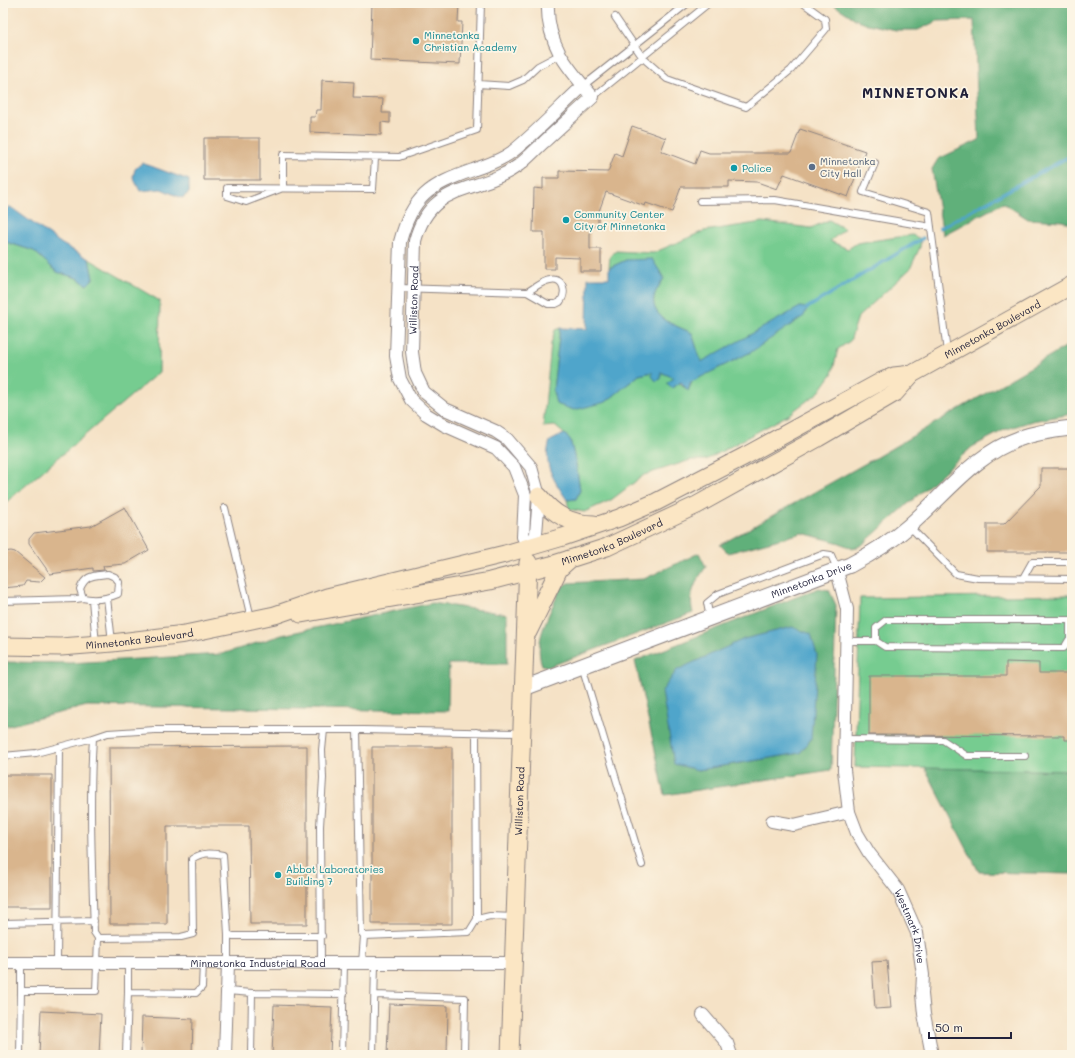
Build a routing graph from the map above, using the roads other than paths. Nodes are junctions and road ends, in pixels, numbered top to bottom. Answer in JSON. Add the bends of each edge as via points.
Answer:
{"nodes":[{"id":1,"x":481,"y":3,"type":"edge"},
{"id":2,"x":548,"y":3,"type":"edge"},
{"id":3,"x":688,"y":3,"type":"edge"},
{"id":4,"x":709,"y":3,"type":"edge"},
{"id":5,"x":803,"y":3,"type":"edge"},
{"id":6,"x":615,"y":17,"type":"dead end"},
{"id":7,"x":634,"y":46,"type":"junction"},
{"id":8,"x":559,"y":55,"type":"junction"},
{"id":9,"x":643,"y":58,"type":"junction"},
{"id":10,"x":478,"y":84,"type":"junction"},
{"id":11,"x":583,"y":86,"type":"junction"},
{"id":12,"x":593,"y":97,"type":"junction"},
{"id":13,"x":374,"y":158,"type":"junction"},
{"id":14,"x":875,"y":163,"type":"dead end"},
{"id":15,"x":283,"y":188,"type":"junction"},
{"id":16,"x":700,"y":201,"type":"dead end"},
{"id":17,"x":931,"y":228,"type":"junction"},
{"id":18,"x":1072,"y":285,"type":"edge"},
{"id":19,"x":399,"y":288,"type":"junction"},
{"id":20,"x":414,"y":288,"type":"junction"},
{"id":21,"x":527,"y":292,"type":"junction"},
{"id":22,"x":947,"y":354,"type":"junction"},
{"id":23,"x":912,"y":374,"type":"junction"},
{"id":24,"x":1072,"y":428,"type":"edge"},
{"id":25,"x":539,"y":496,"type":"junction"},
{"id":26,"x":225,"y":508,"type":"dead end"},
{"id":27,"x":600,"y":524,"type":"junction"},
{"id":28,"x":909,"y":526,"type":"junction"},
{"id":29,"x":529,"y":547,"type":"junction"},
{"id":30,"x":570,"y":559,"type":"junction"},
{"id":31,"x":1072,"y":562,"type":"edge"},
{"id":32,"x":528,"y":571,"type":"junction"},
{"id":33,"x":838,"y":571,"type":"junction"},
{"id":34,"x":1023,"y":578,"type":"junction"},
{"id":35,"x":1072,"y":579,"type":"edge"},
{"id":36,"x":83,"y":598,"type":"junction"},
{"id":37,"x":107,"y":598,"type":"junction"},
{"id":38,"x":92,"y":600,"type":"junction"},
{"id":39,"x":3,"y":601,"type":"edge"},
{"id":40,"x":275,"y":615,"type":"junction"},
{"id":41,"x":710,"y":618,"type":"junction"},
{"id":42,"x":251,"y":620,"type":"junction"},
{"id":43,"x":1071,"y":620,"type":"edge"},
{"id":44,"x":526,"y":638,"type":"junction"},
{"id":45,"x":847,"y":641,"type":"junction"},
{"id":46,"x":876,"y":641,"type":"junction"},
{"id":47,"x":104,"y":644,"type":"junction"},
{"id":48,"x":3,"y":646,"type":"edge"},
{"id":49,"x":582,"y":666,"type":"junction"},
{"id":50,"x":524,"y":688,"type":"junction"},
{"id":51,"x":324,"y":730,"type":"junction"},
{"id":52,"x":357,"y":730,"type":"junction"},
{"id":53,"x":476,"y":732,"type":"junction"},
{"id":54,"x":521,"y":733,"type":"junction"},
{"id":55,"x":93,"y":738,"type":"junction"},
{"id":56,"x":845,"y":739,"type":"junction"},
{"id":57,"x":59,"y":747,"type":"junction"},
{"id":58,"x":3,"y":756,"type":"edge"},
{"id":59,"x":1025,"y":756,"type":"dead end"},
{"id":60,"x":849,"y":812,"type":"junction"},
{"id":61,"x":772,"y":821,"type":"dead end"},
{"id":62,"x":642,"y":865,"type":"dead end"},
{"id":63,"x":515,"y":917,"type":"junction"},
{"id":64,"x":477,"y":919,"type":"junction"},
{"id":65,"x":57,"y":921,"type":"junction"},
{"id":66,"x":94,"y":921,"type":"junction"},
{"id":67,"x":3,"y":923,"type":"edge"},
{"id":68,"x":230,"y":935,"type":"junction"},
{"id":69,"x":322,"y":936,"type":"junction"},
{"id":70,"x":364,"y":936,"type":"junction"},
{"id":71,"x":98,"y":938,"type":"junction"},
{"id":72,"x":3,"y":963,"type":"edge"},
{"id":73,"x":21,"y":963,"type":"junction"},
{"id":74,"x":57,"y":963,"type":"junction"},
{"id":75,"x":98,"y":963,"type":"junction"},
{"id":76,"x":128,"y":963,"type":"junction"},
{"id":77,"x":203,"y":963,"type":"junction"},
{"id":78,"x":228,"y":963,"type":"junction"},
{"id":79,"x":321,"y":963,"type":"junction"},
{"id":80,"x":344,"y":963,"type":"junction"},
{"id":81,"x":362,"y":963,"type":"junction"},
{"id":82,"x":375,"y":963,"type":"junction"},
{"id":83,"x":514,"y":963,"type":"junction"},
{"id":84,"x":21,"y":991,"type":"junction"},
{"id":85,"x":227,"y":991,"type":"junction"},
{"id":86,"x":128,"y":992,"type":"junction"},
{"id":87,"x":252,"y":993,"type":"junction"},
{"id":88,"x":344,"y":994,"type":"junction"},
{"id":89,"x":375,"y":995,"type":"junction"},
{"id":90,"x":703,"y":1015,"type":"dead end"},
{"id":91,"x":20,"y":1055,"type":"edge"},
{"id":92,"x":126,"y":1055,"type":"edge"},
{"id":93,"x":225,"y":1055,"type":"edge"},
{"id":94,"x":251,"y":1055,"type":"edge"},
{"id":95,"x":342,"y":1055,"type":"edge"},
{"id":96,"x":373,"y":1055,"type":"edge"},
{"id":97,"x":464,"y":1055,"type":"edge"},
{"id":98,"x":510,"y":1055,"type":"edge"},
{"id":99,"x":731,"y":1055,"type":"edge"},
{"id":100,"x":932,"y":1055,"type":"edge"}],
"edges":[{"from":1,"to":10,"type":"lane"},
{"from":2,"to":8,"type":"street","via":[[550,29]]},
{"from":3,"to":7,"type":"lane"},
{"from":4,"to":9,"type":"lane"},
{"from":5,"to":9,"type":"lane","via":[[825,19],[826,29],[791,70],[746,107],[667,79]]},
{"from":6,"to":7,"type":"lane"},
{"from":7,"to":9,"type":"lane"},
{"from":7,"to":11,"type":"lane"},
{"from":8,"to":10,"type":"lane","via":[[538,66],[523,80],[509,86]]},
{"from":8,"to":11,"type":"street"},
{"from":9,"to":12,"type":"lane"},
{"from":10,"to":13,"type":"lane","via":[[477,130],[399,157]]},
{"from":11,"to":12,"type":"street"},
{"from":11,"to":19,"type":"street","name":"Williston Road","via":[[511,152],[492,164],[451,178],[421,197],[404,224],[400,242]]},
{"from":12,"to":20,"type":"street","name":"Williston Road","via":[[520,165],[502,175],[455,192],[431,207],[419,225],[415,241]]},
{"from":13,"to":15,"type":"lane","via":[[373,189]]},
{"from":13,"to":15,"type":"lane","via":[[283,155]]},
{"from":14,"to":17,"type":"lane","via":[[863,192],[928,212]]},
{"from":15,"to":15,"type":"lane","via":[[227,188],[227,196],[246,202]]},
{"from":16,"to":17,"type":"lane","via":[[775,200]]},
{"from":17,"to":22,"type":"lane"},
{"from":18,"to":22,"type":"main road","name":"Minnetonka Boulevard"},
{"from":19,"to":20,"type":"lane"},
{"from":19,"to":29,"type":"street","name":"Williston Road","via":[[396,356],[400,379],[411,400],[426,414],[444,425],[496,448],[514,467],[525,495],[523,537]]},
{"from":20,"to":21,"type":"lane"},
{"from":20,"to":25,"type":"street","name":"Williston Road","via":[[412,352],[415,373],[424,392],[445,409],[507,439],[531,467]]},
{"from":21,"to":21,"type":"lane","via":[[548,304],[560,302],[564,294],[563,286],[552,279]]},
{"from":22,"to":23,"type":"main road","name":"Minnetonka Boulevard"},
{"from":23,"to":27,"type":"main road","name":"Minnetonka Boulevard","via":[[894,376],[882,381],[681,490],[637,511]]},
{"from":23,"to":30,"type":"main road","name":"Minnetonka Boulevard","via":[[895,393],[732,487],[642,532]]},
{"from":24,"to":28,"type":"street","name":"Minnetonka Drive","via":[[1020,438],[978,461]]},
{"from":25,"to":27,"type":"main road","via":[[563,518],[582,524]]},
{"from":25,"to":29,"type":"street","name":"Williston Road","via":[[536,534]]},
{"from":26,"to":42,"type":"lane"},
{"from":27,"to":29,"type":"main road","name":"Minnetonka Boulevard"},
{"from":28,"to":33,"type":"street","name":"Minnetonka Drive","via":[[876,551]]},
{"from":28,"to":34,"type":"lane","via":[[956,574],[978,578]]},
{"from":29,"to":32,"type":"main road","name":"Williston Road"},
{"from":29,"to":40,"type":"main road","name":"Minnetonka Boulevard","via":[[327,597]]},
{"from":30,"to":32,"type":"main road","name":"Minnetonka Boulevard"},
{"from":30,"to":44,"type":"main road","via":[[559,569]]},
{"from":31,"to":34,"type":"lane","via":[[1032,562]]},
{"from":32,"to":40,"type":"main road","name":"Minnetonka Boulevard","via":[[477,584],[317,612]]},
{"from":32,"to":44,"type":"main road","name":"Williston Road"},
{"from":33,"to":41,"type":"street","name":"Minnetonka Drive"},
{"from":33,"to":41,"type":"lane","via":[[831,555],[824,554],[718,594],[707,602]]},
{"from":33,"to":45,"type":"street","name":"Westmark Drive","via":[[847,609]]},
{"from":34,"to":35,"type":"lane"},
{"from":36,"to":37,"type":"lane","via":[[80,589],[84,580],[108,574],[119,582],[118,594]]},
{"from":36,"to":38,"type":"lane"},
{"from":36,"to":39,"type":"lane"},
{"from":37,"to":38,"type":"lane"},
{"from":37,"to":47,"type":"lane"},
{"from":38,"to":47,"type":"lane"},
{"from":40,"to":42,"type":"main road","name":"Minnetonka Boulevard"},
{"from":41,"to":49,"type":"street","name":"Minnetonka Drive"},
{"from":42,"to":47,"type":"main road","name":"Minnetonka Boulevard","via":[[184,634]]},
{"from":43,"to":46,"type":"lane","via":[[886,620],[876,628]]},
{"from":43,"to":46,"type":"lane","via":[[1070,638],[1064,648],[885,647]]},
{"from":44,"to":50,"type":"main road","name":"Williston Road"},
{"from":45,"to":46,"type":"lane"},
{"from":45,"to":56,"type":"street","name":"Westmark Drive"},
{"from":47,"to":48,"type":"main road","name":"Minnetonka Boulevard","via":[[61,647]]},
{"from":49,"to":50,"type":"street","name":"Minnetonka Drive"},
{"from":49,"to":62,"type":"lane"},
{"from":50,"to":54,"type":"main road","name":"Williston Road"},
{"from":51,"to":52,"type":"lane"},
{"from":51,"to":55,"type":"lane","via":[[154,730],[108,733]]},
{"from":51,"to":69,"type":"lane","via":[[320,826]]},
{"from":52,"to":53,"type":"lane"},
{"from":52,"to":70,"type":"lane","via":[[360,932]]},
{"from":53,"to":54,"type":"lane"},
{"from":53,"to":64,"type":"lane"},
{"from":54,"to":63,"type":"main road","name":"Williston Road"},
{"from":55,"to":57,"type":"lane"},
{"from":55,"to":66,"type":"lane","via":[[91,770]]},
{"from":56,"to":59,"type":"lane","via":[[943,740],[967,756]]},
{"from":56,"to":60,"type":"street","name":"Westmark Drive","via":[[844,770]]},
{"from":57,"to":58,"type":"lane","via":[[36,753]]},
{"from":57,"to":65,"type":"lane"},
{"from":60,"to":61,"type":"street","via":[[794,825]]},
{"from":60,"to":100,"type":"street","name":"Westmark Drive","via":[[869,853],[898,890],[917,933],[923,975],[924,1014]]},
{"from":63,"to":64,"type":"lane","via":[[490,916]]},
{"from":63,"to":83,"type":"main road","name":"Williston Road"},
{"from":64,"to":70,"type":"lane","via":[[469,932]]},
{"from":65,"to":66,"type":"lane"},
{"from":65,"to":67,"type":"lane"},
{"from":65,"to":74,"type":"lane"},
{"from":66,"to":71,"type":"lane","via":[[94,932]]},
{"from":68,"to":69,"type":"lane"},
{"from":68,"to":71,"type":"lane","via":[[223,855],[210,853],[192,859],[192,934],[181,937]]},
{"from":68,"to":78,"type":"lane"},
{"from":69,"to":79,"type":"lane"},
{"from":70,"to":81,"type":"lane"},
{"from":71,"to":75,"type":"lane"},
{"from":72,"to":73,"type":"street","name":"Minnetonka Industrial Road"},
{"from":73,"to":74,"type":"street","name":"Minnetonka Industrial Road"},
{"from":73,"to":84,"type":"lane"},
{"from":74,"to":75,"type":"street","name":"Minnetonka Industrial Road"},
{"from":75,"to":76,"type":"street","name":"Minnetonka Industrial Road"},
{"from":75,"to":84,"type":"lane","via":[[96,991]]},
{"from":76,"to":77,"type":"street","name":"Minnetonka Industrial Road"},
{"from":76,"to":86,"type":"lane"},
{"from":77,"to":78,"type":"street","name":"Minnetonka Industrial Road"},
{"from":77,"to":86,"type":"lane","via":[[202,987],[196,993]]},
{"from":78,"to":79,"type":"street","name":"Minnetonka Industrial Road"},
{"from":78,"to":85,"type":"street"},
{"from":79,"to":80,"type":"street","name":"Minnetonka Industrial Road"},
{"from":80,"to":81,"type":"street","name":"Minnetonka Industrial Road"},
{"from":80,"to":88,"type":"lane"},
{"from":81,"to":82,"type":"street","name":"Minnetonka Industrial Road"},
{"from":82,"to":83,"type":"street","name":"Minnetonka Industrial Road"},
{"from":82,"to":89,"type":"lane"},
{"from":83,"to":98,"type":"main road","name":"Williston Road"},
{"from":84,"to":91,"type":"lane"},
{"from":85,"to":87,"type":"lane"},
{"from":85,"to":93,"type":"street"},
{"from":86,"to":92,"type":"lane"},
{"from":87,"to":88,"type":"lane"},
{"from":87,"to":94,"type":"lane"},
{"from":88,"to":95,"type":"lane"},
{"from":89,"to":96,"type":"lane"},
{"from":89,"to":97,"type":"lane","via":[[465,998]]},
{"from":90,"to":99,"type":"street","via":[[727,1043]]}]}
